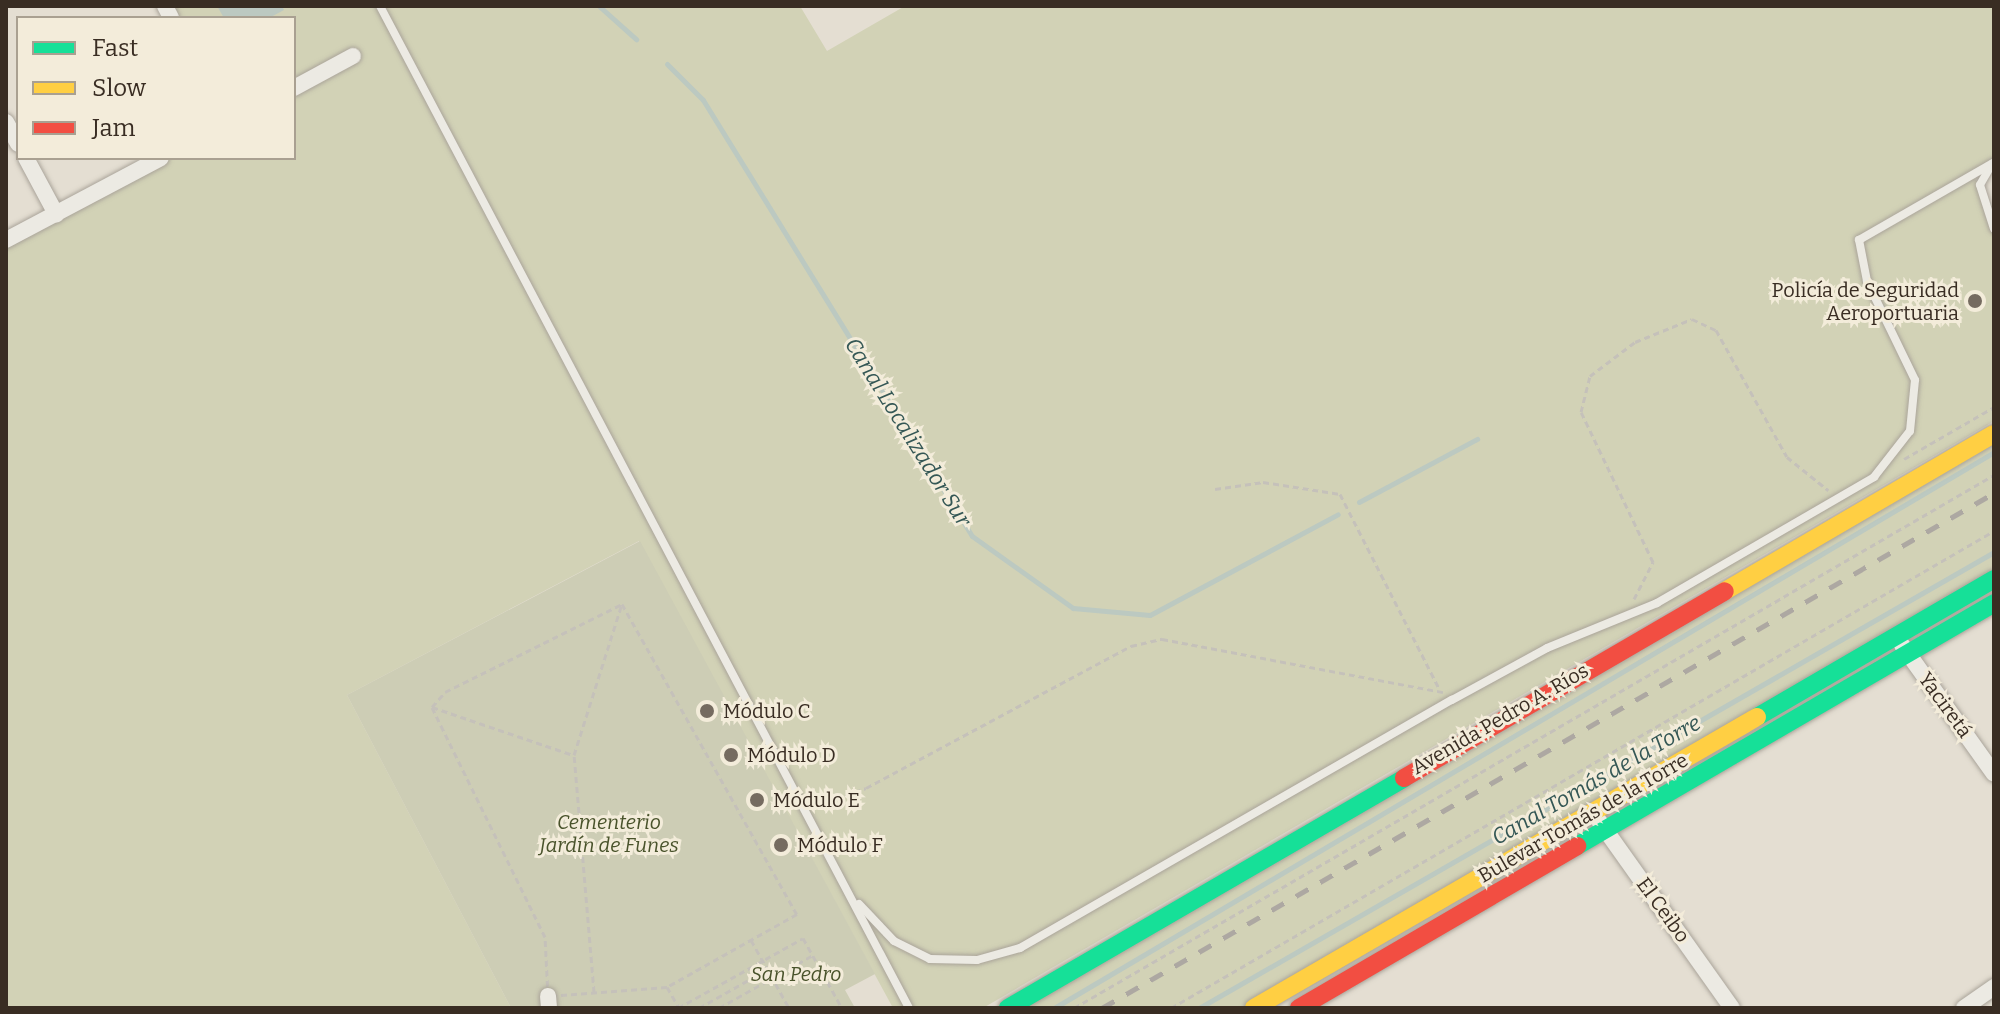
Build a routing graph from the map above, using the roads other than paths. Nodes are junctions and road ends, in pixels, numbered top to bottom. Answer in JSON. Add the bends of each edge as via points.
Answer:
{"nodes":[{"id":1,"x":380,"y":6,"type":"edge"},
{"id":2,"x":353,"y":56,"type":"dead end"},
{"id":3,"x":296,"y":87,"type":"edge"},
{"id":4,"x":6,"y":122,"type":"edge"},
{"id":5,"x":16,"y":140,"type":"edge"},
{"id":6,"x":27,"y":160,"type":"edge"},
{"id":7,"x":157,"y":160,"type":"edge"},
{"id":8,"x":1993,"y":162,"type":"edge"},
{"id":9,"x":56,"y":214,"type":"junction"},
{"id":10,"x":1994,"y":229,"type":"edge"},
{"id":11,"x":6,"y":240,"type":"edge"},
{"id":12,"x":1994,"y":434,"type":"edge"},
{"id":13,"x":1994,"y":579,"type":"edge"},
{"id":14,"x":1994,"y":603,"type":"edge"},
{"id":15,"x":1897,"y":637,"type":"junction"},
{"id":16,"x":1908,"y":654,"type":"junction"},
{"id":17,"x":1994,"y":774,"type":"edge"},
{"id":18,"x":1593,"y":813,"type":"junction"},
{"id":19,"x":1605,"y":829,"type":"junction"},
{"id":20,"x":859,"y":904,"type":"junction"},
{"id":21,"x":1291,"y":987,"type":"junction"},
{"id":22,"x":1994,"y":987,"type":"edge"},
{"id":23,"x":1303,"y":1007,"type":"edge"},
{"id":24,"x":909,"y":1008,"type":"edge"},
{"id":25,"x":1008,"y":1008,"type":"edge"},
{"id":26,"x":1254,"y":1008,"type":"edge"},
{"id":27,"x":1732,"y":1008,"type":"edge"},
{"id":28,"x":1964,"y":1008,"type":"edge"}],
"edges":[{"from":1,"to":20,"type":"lane"},
{"from":2,"to":3,"type":"street"},
{"from":4,"to":5,"type":"street"},
{"from":6,"to":9,"type":"street"},
{"from":7,"to":9,"type":"street"},
{"from":8,"to":10,"type":"lane","via":[[1980,185]]},
{"from":8,"to":20,"type":"lane","via":[[1859,240],[1857,256],[1915,380],[1916,402],[1895,456],[1848,492],[1657,603],[1547,648],[1452,700],[1020,948],[977,960],[930,959],[894,941]]},
{"from":9,"to":11,"type":"street"},
{"from":12,"to":25,"type":"street","name":"Avenida Pedro A. Ríos"},
{"from":13,"to":15,"type":"street","name":"Bulevar Tomás de la Torre"},
{"from":14,"to":16,"type":"street","name":"Bulevar Tomás de la Torre"},
{"from":15,"to":16,"type":"street","name":"Yaciretá"},
{"from":15,"to":18,"type":"street","name":"Bulevar Tomás de la Torre"},
{"from":16,"to":17,"type":"street","name":"Yaciretá"},
{"from":16,"to":19,"type":"street","name":"Bulevar Tomás de la Torre"},
{"from":18,"to":19,"type":"street","name":"El Ceibo"},
{"from":18,"to":21,"type":"street","name":"Bulevar Tomás de la Torre"},
{"from":19,"to":23,"type":"street","name":"Bulevar Tomás de la Torre"},
{"from":19,"to":27,"type":"street","name":"El Ceibo"},
{"from":20,"to":24,"type":"lane"},
{"from":21,"to":23,"type":"street"},
{"from":21,"to":26,"type":"street","name":"Bulevar Tomás de la Torre"},
{"from":22,"to":28,"type":"street"}]}
